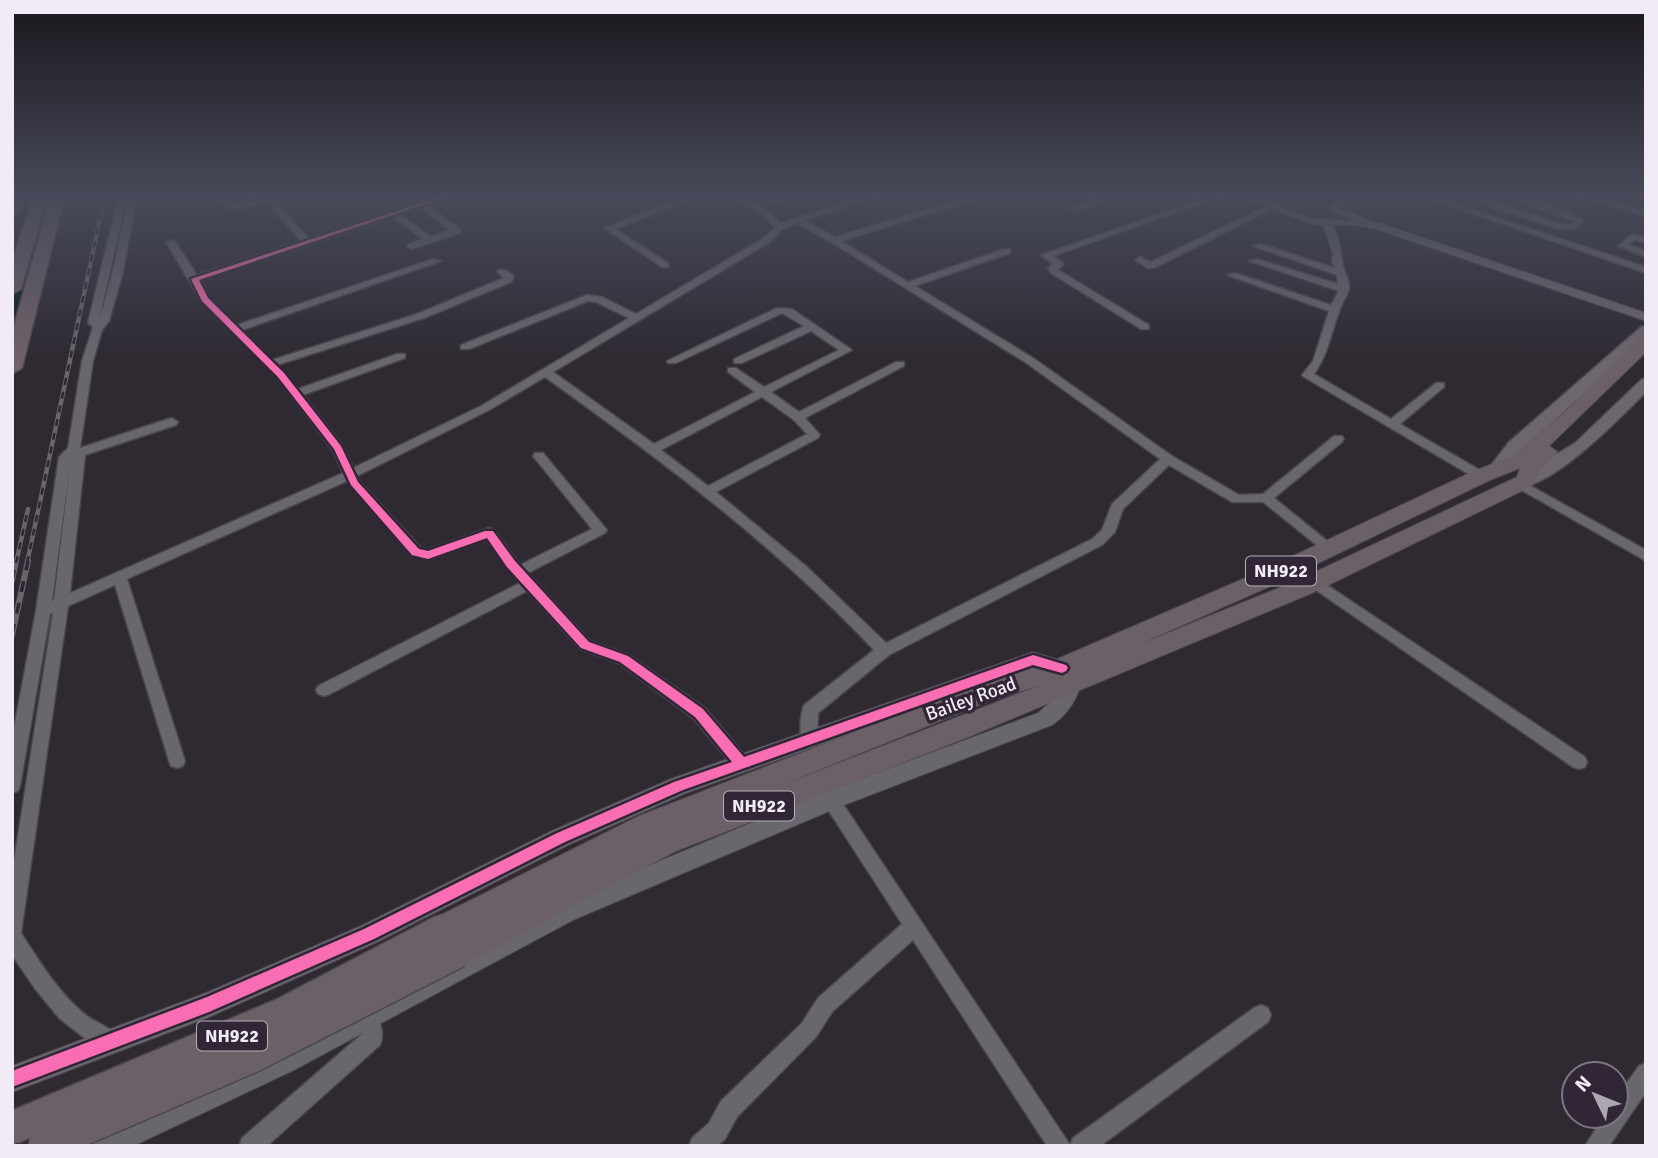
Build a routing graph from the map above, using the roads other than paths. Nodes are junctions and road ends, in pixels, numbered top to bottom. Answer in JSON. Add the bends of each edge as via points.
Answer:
{"nodes":[{"id":1,"x":24,"y":249,"type":"edge"},
{"id":2,"x":44,"y":249,"type":"edge"},
{"id":3,"x":110,"y":249,"type":"edge"},
{"id":4,"x":122,"y":249,"type":"edge"},
{"id":5,"x":176,"y":249,"type":"edge"},
{"id":6,"x":283,"y":249,"type":"edge"},
{"id":7,"x":640,"y":249,"type":"edge"},
{"id":8,"x":752,"y":249,"type":"edge"},
{"id":9,"x":849,"y":249,"type":"edge"},
{"id":10,"x":1061,"y":249,"type":"edge"},
{"id":11,"x":1185,"y":249,"type":"edge"},
{"id":12,"x":1267,"y":249,"type":"edge"},
{"id":13,"x":1335,"y":249,"type":"edge"},
{"id":14,"x":1447,"y":249,"type":"edge"},
{"id":15,"x":1583,"y":249,"type":"edge"},
{"id":16,"x":1007,"y":251,"type":"dead end"},
{"id":17,"x":1140,"y":260,"type":"dead end"},
{"id":18,"x":436,"y":261,"type":"dead end"},
{"id":19,"x":1254,"y":261,"type":"dead end"},
{"id":20,"x":665,"y":265,"type":"dead end"},
{"id":21,"x":1646,"y":270,"type":"edge"},
{"id":22,"x":502,"y":272,"type":"dead end"},
{"id":23,"x":1342,"y":273,"type":"junction"},
{"id":24,"x":1231,"y":275,"type":"dead end"},
{"id":25,"x":195,"y":279,"type":"junction"},
{"id":26,"x":908,"y":285,"type":"junction"},
{"id":27,"x":12,"y":289,"type":"edge"},
{"id":28,"x":1344,"y":289,"type":"junction"},
{"id":29,"x":1335,"y":310,"type":"junction"},
{"id":30,"x":635,"y":317,"type":"junction"},
{"id":31,"x":1646,"y":317,"type":"edge"},
{"id":32,"x":97,"y":326,"type":"junction"},
{"id":33,"x":813,"y":326,"type":"junction"},
{"id":34,"x":1145,"y":327,"type":"dead end"},
{"id":35,"x":235,"y":329,"type":"junction"},
{"id":36,"x":1646,"y":330,"type":"edge"},
{"id":37,"x":1646,"y":342,"type":"edge"},
{"id":38,"x":465,"y":347,"type":"dead end"},
{"id":39,"x":401,"y":356,"type":"dead end"},
{"id":40,"x":672,"y":361,"type":"dead end"},
{"id":41,"x":270,"y":364,"type":"junction"},
{"id":42,"x":900,"y":364,"type":"dead end"},
{"id":43,"x":1638,"y":367,"type":"edge"},
{"id":44,"x":12,"y":368,"type":"edge"},
{"id":45,"x":545,"y":372,"type":"junction"},
{"id":46,"x":1440,"y":385,"type":"dead end"},
{"id":47,"x":763,"y":392,"type":"junction"},
{"id":48,"x":296,"y":394,"type":"junction"},
{"id":49,"x":798,"y":417,"type":"junction"},
{"id":50,"x":172,"y":422,"type":"dead end"},
{"id":51,"x":1393,"y":422,"type":"junction"},
{"id":52,"x":1338,"y":439,"type":"dead end"},
{"id":53,"x":653,"y":449,"type":"junction"},
{"id":54,"x":73,"y":453,"type":"junction"},
{"id":55,"x":539,"y":456,"type":"dead end"},
{"id":56,"x":1168,"y":459,"type":"junction"},
{"id":57,"x":1490,"y":472,"type":"junction"},
{"id":58,"x":351,"y":474,"type":"junction"},
{"id":59,"x":1522,"y":483,"type":"junction"},
{"id":60,"x":707,"y":492,"type":"junction"},
{"id":61,"x":1266,"y":498,"type":"junction"},
{"id":62,"x":1329,"y":548,"type":"junction"},
{"id":63,"x":1646,"y":556,"type":"edge"},
{"id":64,"x":120,"y":578,"type":"junction"},
{"id":65,"x":524,"y":578,"type":"junction"},
{"id":66,"x":1315,"y":582,"type":"junction"},
{"id":67,"x":62,"y":604,"type":"junction"},
{"id":68,"x":43,"y":611,"type":"junction"},
{"id":69,"x":884,"y":651,"type":"junction"},
{"id":70,"x":1067,"y":675,"type":"junction"},
{"id":71,"x":324,"y":690,"type":"dead end"},
{"id":72,"x":808,"y":740,"type":"junction"},
{"id":73,"x":177,"y":761,"type":"dead end"},
{"id":74,"x":1579,"y":762,"type":"dead end"},
{"id":75,"x":741,"y":763,"type":"junction"},
{"id":76,"x":12,"y":786,"type":"edge"},
{"id":77,"x":831,"y":800,"type":"junction"},
{"id":78,"x":913,"y":927,"type":"junction"},
{"id":79,"x":12,"y":934,"type":"edge"},
{"id":80,"x":442,"y":942,"type":"junction"},
{"id":81,"x":1261,"y":1015,"type":"dead end"},
{"id":82,"x":368,"y":1017,"type":"junction"},
{"id":83,"x":111,"y":1042,"type":"junction"},
{"id":84,"x":1646,"y":1073,"type":"edge"},
{"id":85,"x":12,"y":1079,"type":"edge"},
{"id":86,"x":12,"y":1128,"type":"edge"},
{"id":87,"x":44,"y":1146,"type":"edge"},
{"id":88,"x":102,"y":1146,"type":"edge"},
{"id":89,"x":250,"y":1146,"type":"edge"},
{"id":90,"x":700,"y":1146,"type":"edge"},
{"id":91,"x":1060,"y":1146,"type":"edge"},
{"id":92,"x":1081,"y":1146,"type":"edge"},
{"id":93,"x":1595,"y":1146,"type":"edge"}],
"edges":[{"from":1,"to":27,"type":"highway"},
{"from":2,"to":44,"type":"highway"},
{"from":3,"to":32,"type":"street","via":[[93,323]]},
{"from":4,"to":32,"type":"street","via":[[104,321]]},
{"from":5,"to":25,"type":"street"},
{"from":6,"to":25,"type":"street"},
{"from":7,"to":20,"type":"street"},
{"from":8,"to":30,"type":"street"},
{"from":9,"to":26,"type":"street"},
{"from":10,"to":34,"type":"street","via":[[1046,254],[1059,264],[1053,269]]},
{"from":11,"to":17,"type":"street","via":[[1151,266]]},
{"from":12,"to":23,"type":"street"},
{"from":13,"to":23,"type":"street"},
{"from":14,"to":31,"type":"street"},
{"from":15,"to":21,"type":"street"},
{"from":16,"to":26,"type":"street"},
{"from":18,"to":35,"type":"street"},
{"from":19,"to":28,"type":"street"},
{"from":22,"to":41,"type":"street","via":[[508,279],[483,292]]},
{"from":23,"to":28,"type":"street"},
{"from":24,"to":29,"type":"street"},
{"from":25,"to":35,"type":"street","via":[[205,299]]},
{"from":26,"to":56,"type":"street","via":[[1029,360]]},
{"from":28,"to":29,"type":"street"},
{"from":29,"to":51,"type":"street","via":[[1318,361],[1308,374]]},
{"from":30,"to":38,"type":"street","via":[[587,298]]},
{"from":30,"to":45,"type":"street"},
{"from":32,"to":54,"type":"street","via":[[86,365]]},
{"from":33,"to":40,"type":"street","via":[[781,310]]},
{"from":33,"to":47,"type":"street","via":[[735,365]]},
{"from":33,"to":47,"type":"street","via":[[847,349]]},
{"from":35,"to":41,"type":"street"},
{"from":36,"to":57,"type":"main road"},
{"from":37,"to":43,"type":"highway","number":"NH922"},
{"from":39,"to":48,"type":"street"},
{"from":41,"to":48,"type":"street"},
{"from":42,"to":49,"type":"street"},
{"from":43,"to":57,"type":"highway","number":"NH922","via":[[1577,411],[1520,461]]},
{"from":43,"to":59,"type":"highway","number":"NH922","via":[[1531,467]]},
{"from":45,"to":53,"type":"street"},
{"from":45,"to":58,"type":"street","via":[[485,408]]},
{"from":46,"to":51,"type":"street"},
{"from":47,"to":49,"type":"street"},
{"from":47,"to":53,"type":"street"},
{"from":48,"to":58,"type":"street","via":[[338,448]]},
{"from":49,"to":60,"type":"street","via":[[814,435]]},
{"from":50,"to":54,"type":"street"},
{"from":51,"to":57,"type":"street","via":[[1410,436]]},
{"from":52,"to":61,"type":"street"},
{"from":53,"to":60,"type":"street"},
{"from":54,"to":67,"type":"street"},
{"from":54,"to":68,"type":"street"},
{"from":55,"to":65,"type":"street","via":[[600,530]]},
{"from":56,"to":61,"type":"street","via":[[1237,499]]},
{"from":56,"to":69,"type":"street","via":[[1117,507],[1113,523],[1097,542]]},
{"from":57,"to":62,"type":"highway","number":"NH922"},
{"from":58,"to":64,"type":"street"},
{"from":58,"to":65,"type":"street","via":[[416,552],[428,555],[489,533]]},
{"from":59,"to":63,"type":"street"},
{"from":59,"to":66,"type":"highway","number":"NH922"},
{"from":60,"to":69,"type":"street","via":[[784,553]]},
{"from":61,"to":62,"type":"street"},
{"from":62,"to":70,"type":"highway","number":"NH922"},
{"from":64,"to":67,"type":"street"},
{"from":64,"to":73,"type":"street"},
{"from":65,"to":71,"type":"street"},
{"from":65,"to":75,"type":"street","via":[[585,645],[624,659],[699,713]]},
{"from":66,"to":70,"type":"highway","number":"NH922"},
{"from":66,"to":74,"type":"street"},
{"from":67,"to":68,"type":"street"},
{"from":67,"to":79,"type":"street"},
{"from":68,"to":76,"type":"street"},
{"from":69,"to":72,"type":"street","via":[[810,710]]},
{"from":70,"to":72,"type":"street","via":[[1033,660]]},
{"from":70,"to":77,"type":"street","via":[[1069,698],[1045,719]]},
{"from":70,"to":80,"type":"highway","number":"NH922","via":[[952,732],[666,842]]},
{"from":72,"to":75,"type":"street"},
{"from":75,"to":80,"type":"street","via":[[560,838]]},
{"from":77,"to":78,"type":"street"},
{"from":77,"to":80,"type":"street","via":[[565,912]]},
{"from":78,"to":90,"type":"street","via":[[825,1005],[809,1030],[729,1109],[717,1130]]},
{"from":78,"to":91,"type":"street"},
{"from":79,"to":83,"type":"street","via":[[69,1016]]},
{"from":80,"to":82,"type":"street"},
{"from":80,"to":83,"type":"street","via":[[209,1004]]},
{"from":80,"to":86,"type":"highway","number":"NH922","bridge":true},
{"from":80,"to":87,"type":"highway","number":"NH922","bridge":true,"via":[[253,1056]]},
{"from":81,"to":92,"type":"street"},
{"from":82,"to":88,"type":"street"},
{"from":82,"to":89,"type":"street","via":[[373,1038]]},
{"from":83,"to":85,"type":"street"},
{"from":84,"to":93,"type":"street"}]}
